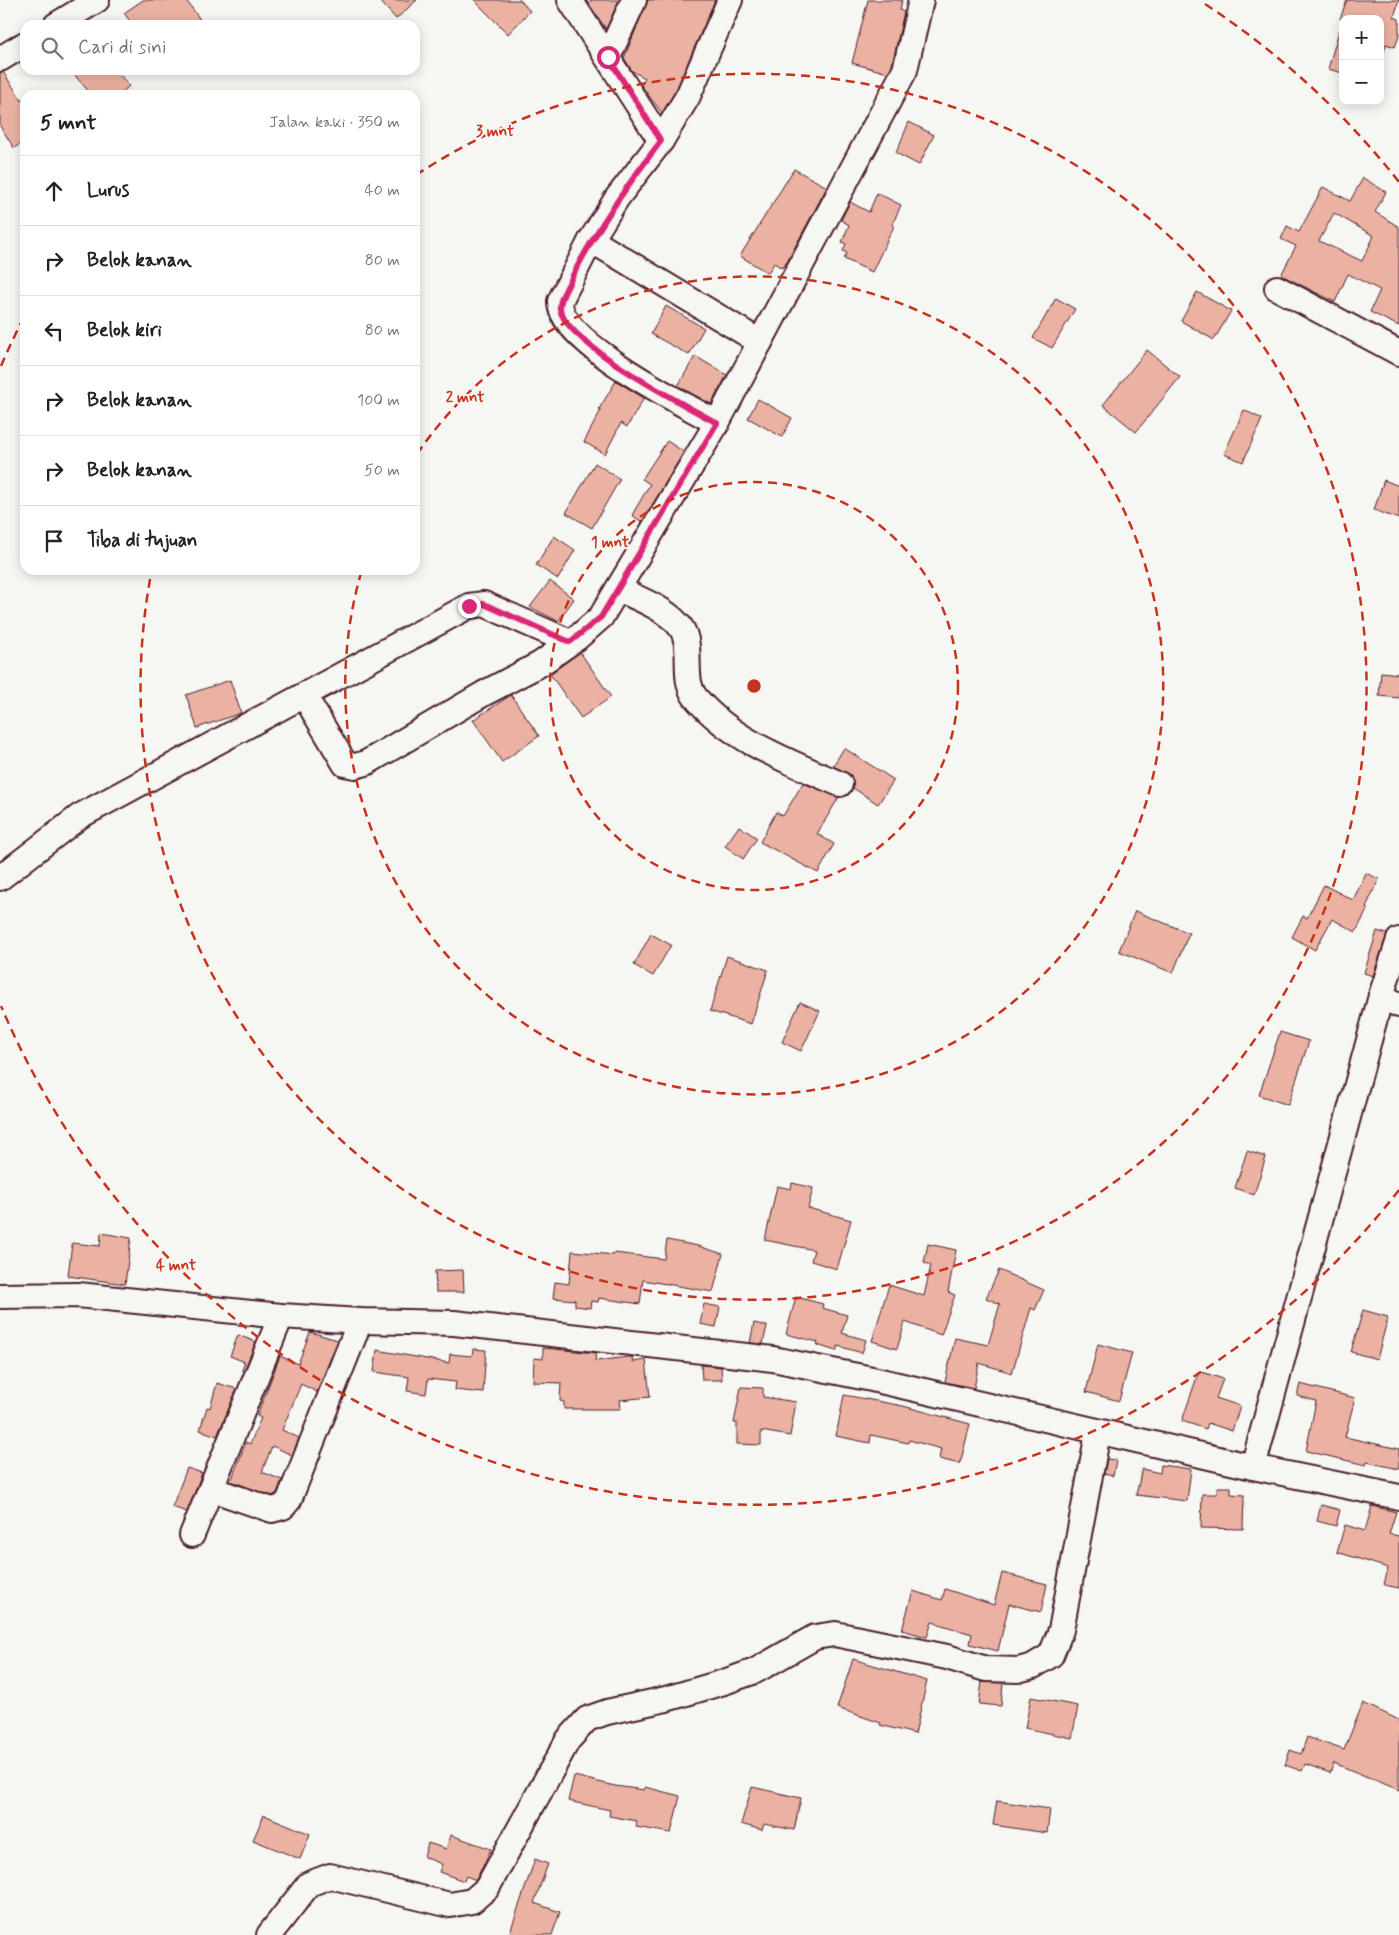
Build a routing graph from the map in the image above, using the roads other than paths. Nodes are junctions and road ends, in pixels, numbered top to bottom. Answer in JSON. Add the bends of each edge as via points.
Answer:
{"nodes":[{"id":1,"x":97,"y":0,"type":"edge"},
{"id":2,"x":570,"y":0,"type":"edge"},
{"id":3,"x":634,"y":0,"type":"edge"},
{"id":4,"x":730,"y":0,"type":"edge"},
{"id":5,"x":922,"y":0,"type":"edge"},
{"id":6,"x":64,"y":20,"type":"edge"},
{"id":7,"x":20,"y":47,"type":"edge"},
{"id":8,"x":608,"y":57,"type":"junction"},
{"id":9,"x":0,"y":59,"type":"edge"},
{"id":10,"x":661,"y":141,"type":"junction"},
{"id":11,"x":591,"y":240,"type":"junction"},
{"id":12,"x":1277,"y":288,"type":"dead end"},
{"id":13,"x":760,"y":342,"type":"junction"},
{"id":14,"x":1399,"y":353,"type":"edge"},
{"id":15,"x":717,"y":423,"type":"junction"},
{"id":16,"x":618,"y":589,"type":"junction"},
{"id":17,"x":570,"y":642,"type":"junction"},
{"id":18,"x":304,"y":695,"type":"junction"},
{"id":19,"x":840,"y":784,"type":"dead end"},
{"id":20,"x":0,"y":878,"type":"edge"},
{"id":21,"x":1399,"y":940,"type":"edge"},
{"id":22,"x":1390,"y":1000,"type":"edge"},
{"id":23,"x":0,"y":1296,"type":"edge"},
{"id":24,"x":281,"y":1316,"type":"junction"},
{"id":25,"x":360,"y":1321,"type":"junction"},
{"id":26,"x":1098,"y":1432,"type":"junction"},
{"id":27,"x":1252,"y":1467,"type":"junction"},
{"id":28,"x":211,"y":1489,"type":"junction"},
{"id":29,"x":1399,"y":1497,"type":"edge"},
{"id":30,"x":192,"y":1535,"type":"dead end"},
{"id":31,"x":268,"y":1935,"type":"edge"}],
"edges":[{"from":1,"to":6,"type":"street"},
{"from":2,"to":8,"type":"street"},
{"from":3,"to":8,"type":"street"},
{"from":4,"to":10,"type":"street","via":[[688,96]]},
{"from":5,"to":13,"type":"street","via":[[905,70]]},
{"from":7,"to":9,"type":"street"},
{"from":8,"to":10,"type":"street"},
{"from":10,"to":11,"type":"street","via":[[617,198]]},
{"from":11,"to":13,"type":"street"},
{"from":11,"to":15,"type":"street","via":[[560,301],[564,319],[615,365]]},
{"from":12,"to":14,"type":"street"},
{"from":13,"to":15,"type":"street"},
{"from":15,"to":16,"type":"street"},
{"from":16,"to":17,"type":"street","via":[[601,617]]},
{"from":16,"to":19,"type":"street","via":[[678,623],[686,639],[689,684],[696,698],[725,725],[766,751]]},
{"from":17,"to":18,"type":"street","via":[[484,604],[469,606]]},
{"from":17,"to":18,"type":"street","via":[[540,664],[366,763],[355,766],[345,764]]},
{"from":18,"to":20,"type":"street","via":[[80,816]]},
{"from":21,"to":22,"type":"street"},
{"from":22,"to":27,"type":"street"},
{"from":23,"to":24,"type":"street","via":[[78,1295]]},
{"from":24,"to":25,"type":"street"},
{"from":24,"to":28,"type":"street"},
{"from":25,"to":26,"type":"street","via":[[454,1323],[773,1359]]},
{"from":25,"to":28,"type":"street","via":[[289,1500],[283,1507],[272,1510]]},
{"from":26,"to":27,"type":"street"},
{"from":26,"to":31,"type":"street","via":[[1061,1630],[1051,1655],[1033,1666],[1018,1670],[986,1669],[878,1642],[835,1634],[815,1637],[755,1671],[587,1719],[568,1740],[487,1888],[472,1901],[443,1904],[330,1876],[309,1884]]},
{"from":27,"to":29,"type":"street"},
{"from":28,"to":30,"type":"street"}]}
